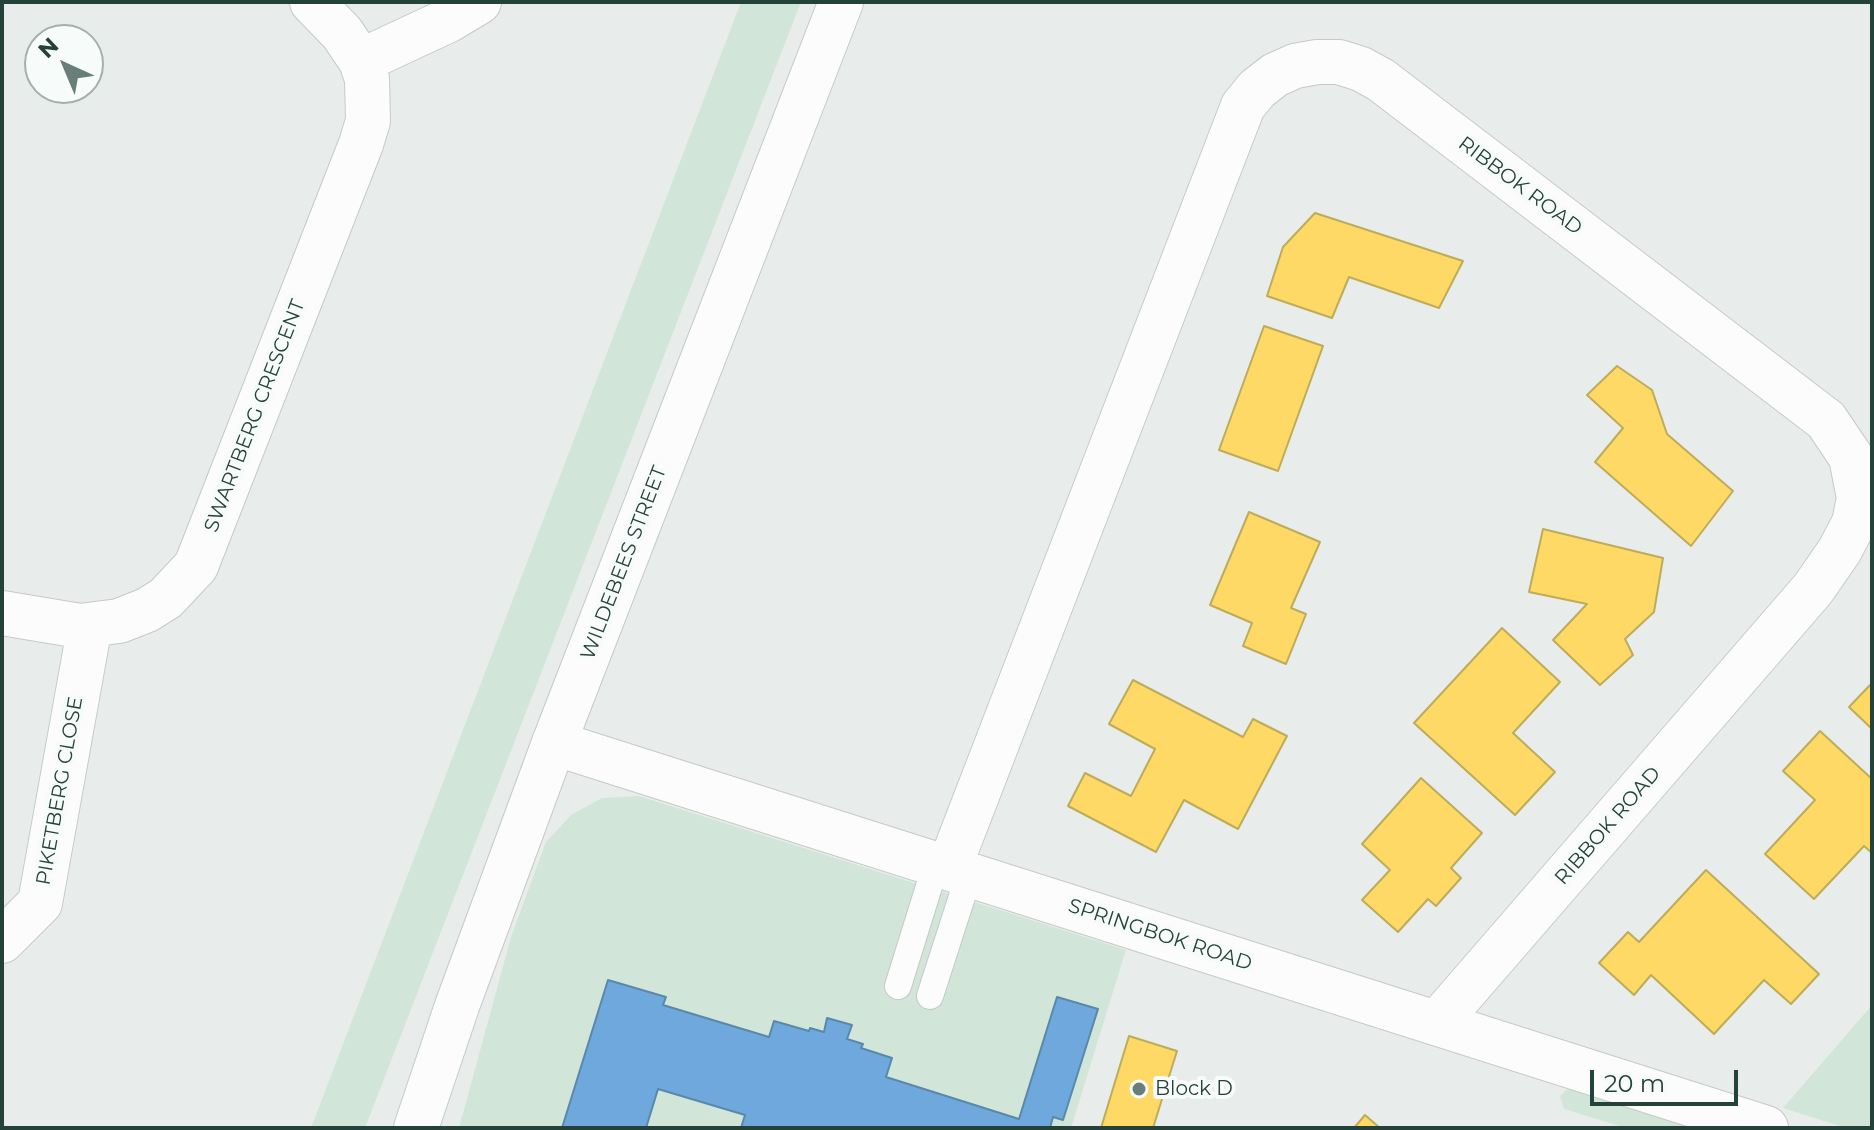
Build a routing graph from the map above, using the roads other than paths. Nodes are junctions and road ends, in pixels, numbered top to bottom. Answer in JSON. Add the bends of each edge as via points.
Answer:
{"nodes":[{"id":1,"x":312,"y":2,"type":"edge"},
{"id":2,"x":479,"y":2,"type":"edge"},
{"id":3,"x":841,"y":2,"type":"edge"},
{"id":4,"x":361,"y":61,"type":"junction"},
{"id":5,"x":2,"y":613,"type":"edge"},
{"id":6,"x":90,"y":625,"type":"junction"},
{"id":7,"x":554,"y":743,"type":"junction"},
{"id":8,"x":951,"y":869,"type":"junction"},
{"id":9,"x":2,"y":941,"type":"edge"},
{"id":10,"x":898,"y":986,"type":"dead end"},
{"id":11,"x":930,"y":996,"type":"dead end"},
{"id":12,"x":1437,"y":1023,"type":"junction"},
{"id":13,"x":416,"y":1128,"type":"edge"},
{"id":14,"x":1766,"y":1128,"type":"edge"}],
"edges":[{"from":1,"to":4,"type":"street"},
{"from":2,"to":4,"type":"street"},
{"from":3,"to":7,"type":"street","name":"WILDEBEES STREET"},
{"from":4,"to":6,"type":"street","name":"SWARTBERG CRESCENT","via":[[369,98],[361,144],[196,566],[147,610]]},
{"from":5,"to":6,"type":"street","name":"SWARTBERG CRESCENT"},
{"from":6,"to":9,"type":"street","name":"PIKETBERG CLOSE","via":[[40,903]]},
{"from":7,"to":8,"type":"street","name":"SPRINGBOK ROAD"},
{"from":7,"to":13,"type":"street","name":"WILDEBEES STREET"},
{"from":8,"to":10,"type":"lane"},
{"from":8,"to":11,"type":"lane"},
{"from":8,"to":12,"type":"street","name":"SPRINGBOK ROAD"},
{"from":8,"to":12,"type":"street","name":"RIBBOK ROAD","via":[[1243,106],[1275,75],[1295,66],[1339,62],[1381,80],[1826,420],[1851,457],[1859,498],[1854,523],[1813,589]]},
{"from":12,"to":14,"type":"street","name":"SPRINGBOK ROAD"}]}
